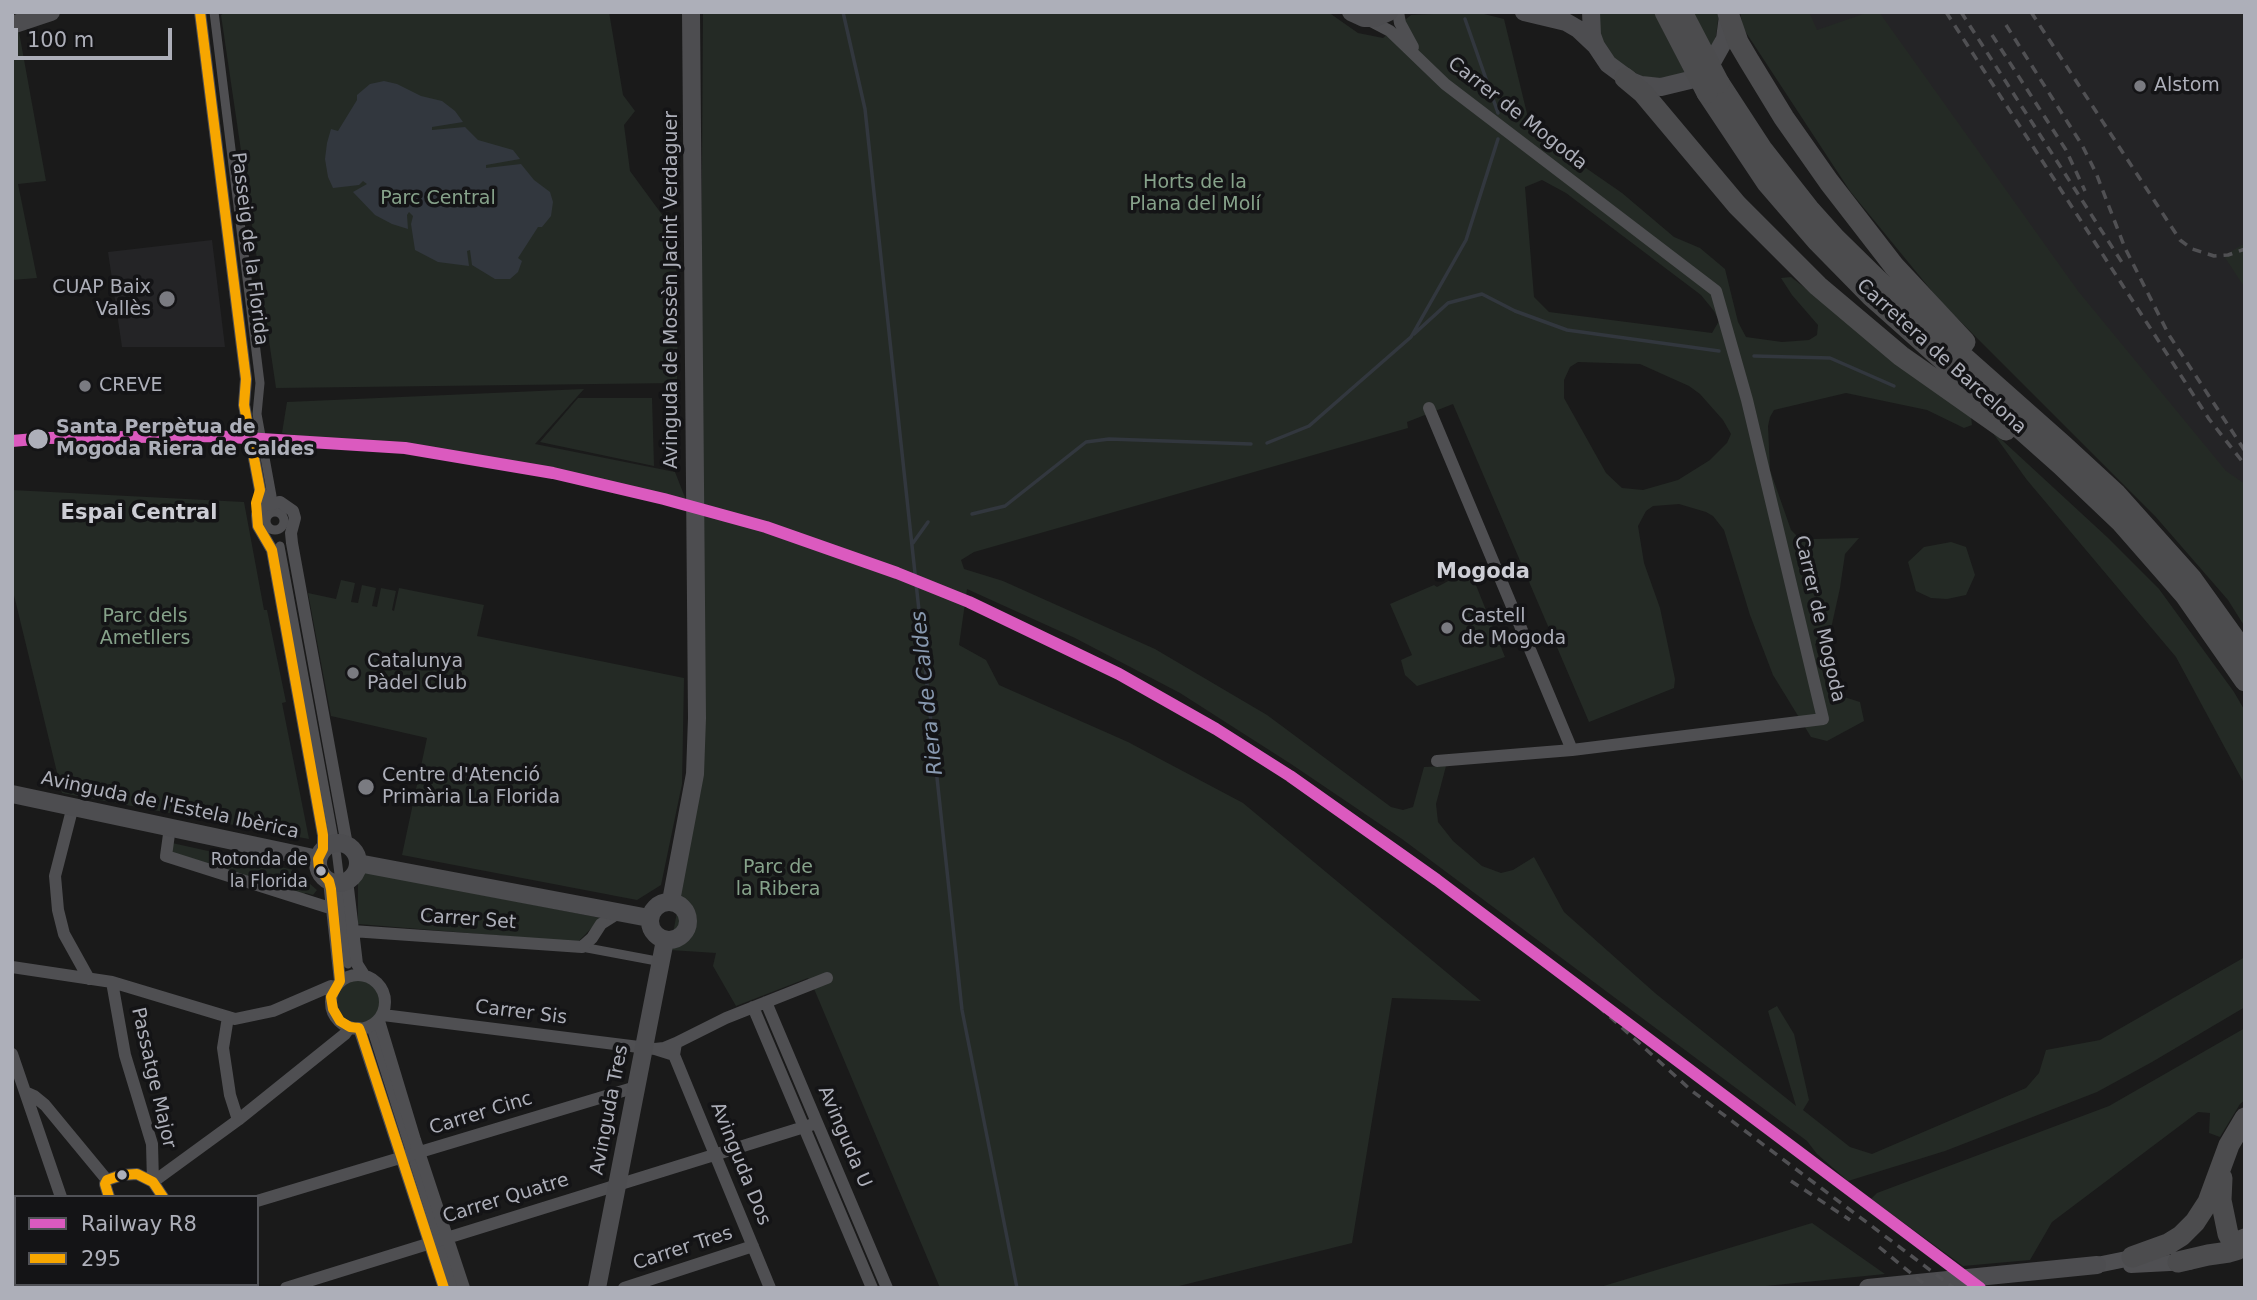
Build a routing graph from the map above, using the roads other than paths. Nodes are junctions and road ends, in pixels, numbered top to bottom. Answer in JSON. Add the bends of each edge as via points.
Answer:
{"nodes":[{"id":1,"x":51,"y":12,"type":"edge"},
{"id":2,"x":200,"y":12,"type":"edge"},
{"id":3,"x":214,"y":12,"type":"edge"},
{"id":4,"x":691,"y":12,"type":"edge"},
{"id":5,"x":1390,"y":12,"type":"edge"},
{"id":6,"x":1398,"y":12,"type":"edge"},
{"id":7,"x":1524,"y":12,"type":"edge"},
{"id":8,"x":1591,"y":12,"type":"edge"},
{"id":9,"x":1665,"y":12,"type":"edge"},
{"id":10,"x":1682,"y":12,"type":"edge"},
{"id":11,"x":1728,"y":13,"type":"edge"},
{"id":12,"x":1357,"y":15,"type":"edge"},
{"id":13,"x":16,"y":20,"type":"edge"},
{"id":14,"x":1596,"y":46,"type":"junction"},
{"id":15,"x":1418,"y":56,"type":"junction"},
{"id":16,"x":1625,"y":78,"type":"junction"},
{"id":17,"x":1713,"y":88,"type":"junction"},
{"id":18,"x":1429,"y":408,"type":"dead end"},
{"id":19,"x":2062,"y":455,"type":"junction"},
{"id":20,"x":260,"y":490,"type":"junction"},
{"id":21,"x":272,"y":505,"type":"junction"},
{"id":22,"x":258,"y":520,"type":"junction"},
{"id":23,"x":278,"y":533,"type":"junction"},
{"id":24,"x":280,"y":546,"type":"dead end"},
{"id":25,"x":2245,"y":653,"type":"edge"},
{"id":26,"x":2245,"y":681,"type":"edge"},
{"id":27,"x":1572,"y":750,"type":"junction"},
{"id":28,"x":1437,"y":761,"type":"dead end"},
{"id":29,"x":12,"y":794,"type":"edge"},
{"id":30,"x":73,"y":806,"type":"junction"},
{"id":31,"x":170,"y":827,"type":"junction"},
{"id":32,"x":332,"y":848,"type":"junction"},
{"id":33,"x":358,"y":863,"type":"junction"},
{"id":34,"x":339,"y":880,"type":"junction"},
{"id":35,"x":671,"y":901,"type":"junction"},
{"id":36,"x":333,"y":909,"type":"junction"},
{"id":37,"x":620,"y":912,"type":"junction"},
{"id":38,"x":649,"y":918,"type":"junction"},
{"id":39,"x":352,"y":931,"type":"junction"},
{"id":40,"x":665,"y":940,"type":"junction"},
{"id":41,"x":582,"y":947,"type":"junction"},
{"id":42,"x":664,"y":962,"type":"junction"},
{"id":43,"x":348,"y":964,"type":"dead end"},
{"id":44,"x":12,"y":967,"type":"edge"},
{"id":45,"x":364,"y":975,"type":"junction"},
{"id":46,"x":827,"y":978,"type":"dead end"},
{"id":47,"x":89,"y":979,"type":"junction"},
{"id":48,"x":112,"y":982,"type":"junction"},
{"id":49,"x":338,"y":984,"type":"junction"},
{"id":50,"x":766,"y":1002,"type":"junction"},
{"id":51,"x":753,"y":1007,"type":"junction"},
{"id":52,"x":228,"y":1017,"type":"junction"},
{"id":53,"x":369,"y":1025,"type":"junction"},
{"id":54,"x":649,"y":1048,"type":"junction"},
{"id":55,"x":675,"y":1049,"type":"junction"},
{"id":56,"x":12,"y":1054,"type":"edge"},
{"id":57,"x":636,"y":1087,"type":"junction"},
{"id":58,"x":18,"y":1094,"type":"edge"},
{"id":59,"x":2245,"y":1118,"type":"edge"},
{"id":60,"x":238,"y":1120,"type":"junction"},
{"id":61,"x":817,"y":1122,"type":"junction"},
{"id":62,"x":804,"y":1127,"type":"junction"},
{"id":63,"x":716,"y":1154,"type":"junction"},
{"id":64,"x":411,"y":1156,"type":"junction"},
{"id":65,"x":2225,"y":1159,"type":"junction"},
{"id":66,"x":107,"y":1180,"type":"junction"},
{"id":67,"x":153,"y":1182,"type":"junction"},
{"id":68,"x":617,"y":1184,"type":"junction"},
{"id":69,"x":60,"y":1195,"type":"edge"},
{"id":70,"x":108,"y":1195,"type":"edge"},
{"id":71,"x":162,"y":1195,"type":"edge"},
{"id":72,"x":259,"y":1200,"type":"edge"},
{"id":73,"x":438,"y":1240,"type":"junction"},
{"id":74,"x":753,"y":1246,"type":"junction"},
{"id":75,"x":2244,"y":1249,"type":"edge"},
{"id":76,"x":2132,"y":1257,"type":"junction"},
{"id":77,"x":2210,"y":1261,"type":"joint"},
{"id":78,"x":2178,"y":1262,"type":"junction"},
{"id":79,"x":2097,"y":1265,"type":"junction"},
{"id":80,"x":286,"y":1288,"type":"edge"},
{"id":81,"x":444,"y":1288,"type":"edge"},
{"id":82,"x":454,"y":1288,"type":"edge"},
{"id":83,"x":464,"y":1288,"type":"edge"},
{"id":84,"x":597,"y":1288,"type":"edge"},
{"id":85,"x":624,"y":1288,"type":"edge"},
{"id":86,"x":770,"y":1288,"type":"edge"},
{"id":87,"x":872,"y":1288,"type":"edge"},
{"id":88,"x":887,"y":1288,"type":"edge"},
{"id":89,"x":1868,"y":1288,"type":"edge"}],
"edges":[{"from":1,"to":13,"type":"main road"},
{"from":2,"to":20,"type":"street","name":"Passeig de la Florida","via":[[246,379],[244,405]]},
{"from":3,"to":21,"type":"street","name":"Passeig de la Florida","via":[[260,383],[257,414]]},
{"from":4,"to":35,"type":"main road","name":"Avinguda de Mossèn Jacint Verdaguer","via":[[697,719],[695,774]]},
{"from":5,"to":12,"type":"main road","via":[[1375,18]]},
{"from":6,"to":15,"type":"street","name":"Carrer de Mogoda"},
{"from":7,"to":14,"type":"main road","via":[[1566,22]]},
{"from":8,"to":14,"type":"main road"},
{"from":9,"to":17,"type":"highway","name":"Carretera de Barcelona","bridge":true},
{"from":10,"to":17,"type":"highway","name":"Carretera de Barcelona","bridge":true},
{"from":11,"to":16,"type":"main road","via":[[1721,47],[1701,74],[1661,87]]},
{"from":11,"to":19,"type":"highway","via":[[1738,42],[1767,91],[1847,207]]},
{"from":12,"to":15,"type":"street","name":"Carrer de Mogoda","via":[[1390,31]]},
{"from":14,"to":16,"type":"main road"},
{"from":15,"to":27,"type":"street","name":"Carrer de Mogoda","via":[[1444,84],[1716,290],[1823,719]]},
{"from":16,"to":19,"type":"highway","via":[[1643,93],[1737,205],[1818,286],[1989,419]]},
{"from":17,"to":19,"type":"highway","name":"Carretera de Barcelona","via":[[1768,183],[1844,270]]},
{"from":18,"to":27,"type":"street"},
{"from":19,"to":25,"type":"highway","name":"Carretera de Barcelona","via":[[2116,494],[2166,548]]},
{"from":19,"to":26,"type":"highway","name":"Carretera de Barcelona","via":[[2163,568]]},
{"from":20,"to":21,"type":"street","name":"Passeig de la Florida"},
{"from":20,"to":22,"type":"street","name":"Passeig de la Florida"},
{"from":21,"to":22,"type":"street","via":[[261,509]]},
{"from":21,"to":23,"type":"street","name":"Passeig de la Florida","via":[[266,523]]},
{"from":21,"to":23,"type":"street","name":"Passeig de la Florida","via":[[280,502],[295,518]]},
{"from":22,"to":23,"type":"street","name":"Passeig de la Florida","via":[[261,531]]},
{"from":23,"to":32,"type":"street","name":"Passeig de la Florida","via":[[274,560],[320,821]]},
{"from":23,"to":32,"type":"street","name":"Passeig de la Florida","via":[[342,831]]},
{"from":24,"to":32,"type":"street"},
{"from":27,"to":28,"type":"street"},
{"from":29,"to":30,"type":"main road","name":"Avinguda de l'Estela Ibèrica"},
{"from":30,"to":31,"type":"main road","name":"Avinguda de l'Estela Ibèrica"},
{"from":30,"to":47,"type":"street","via":[[55,876],[58,910],[64,934]]},
{"from":31,"to":32,"type":"main road","name":"Avinguda de l'Estela Ibèrica"},
{"from":31,"to":36,"type":"street","via":[[166,856]]},
{"from":32,"to":33,"type":"main road","via":[[356,855]]},
{"from":32,"to":34,"type":"main road","via":[[319,869]]},
{"from":33,"to":34,"type":"main road","via":[[356,871]]},
{"from":33,"to":37,"type":"main road"},
{"from":34,"to":36,"type":"street"},
{"from":34,"to":39,"type":"street"},
{"from":34,"to":43,"type":"street"},
{"from":35,"to":38,"type":"main road","via":[[657,905]]},
{"from":35,"to":40,"type":"main road","via":[[682,906],[688,918],[686,930]]},
{"from":36,"to":49,"type":"street"},
{"from":37,"to":38,"type":"main road"},
{"from":37,"to":41,"type":"street","via":[[601,924]]},
{"from":38,"to":40,"type":"main road","via":[[652,932]]},
{"from":39,"to":41,"type":"street","name":"Carrer Set"},
{"from":39,"to":45,"type":"street","via":[[357,964]]},
{"from":40,"to":42,"type":"main road","name":"Avinguda Tres"},
{"from":41,"to":42,"type":"street","name":"Carrer Set"},
{"from":42,"to":54,"type":"main road","name":"Avinguda Tres"},
{"from":44,"to":47,"type":"street"},
{"from":45,"to":49,"type":"street","via":[[351,975]]},
{"from":45,"to":53,"type":"street","via":[[374,980],[384,997]]},
{"from":46,"to":50,"type":"street"},
{"from":47,"to":48,"type":"street"},
{"from":48,"to":52,"type":"street"},
{"from":48,"to":67,"type":"street","name":"Passatge Major","via":[[125,1055],[152,1144]]},
{"from":49,"to":52,"type":"street","via":[[273,1011]]},
{"from":49,"to":53,"type":"street","via":[[331,997],[340,1021]]},
{"from":50,"to":51,"type":"street"},
{"from":50,"to":61,"type":"street","name":"Avinguda U"},
{"from":51,"to":55,"type":"street"},
{"from":51,"to":62,"type":"street","name":"Avinguda U"},
{"from":52,"to":60,"type":"street","via":[[223,1048]]},
{"from":53,"to":54,"type":"street","name":"Carrer Sis"},
{"from":53,"to":60,"type":"street","via":[[345,1034]]},
{"from":53,"to":64,"type":"street"},
{"from":53,"to":64,"type":"street"},
{"from":54,"to":55,"type":"street","name":"Carrer Sis"},
{"from":54,"to":57,"type":"main road","name":"Avinguda Tres"},
{"from":55,"to":63,"type":"street","name":"Avinguda Dos"},
{"from":56,"to":58,"type":"street"},
{"from":57,"to":64,"type":"street","name":"Carrer Cinc"},
{"from":57,"to":68,"type":"main road","name":"Avinguda Tres"},
{"from":58,"to":66,"type":"street","via":[[34,1096],[45,1105]]},
{"from":58,"to":69,"type":"street"},
{"from":59,"to":65,"type":"highway"},
{"from":60,"to":67,"type":"street"},
{"from":61,"to":62,"type":"street","name":"Carrer Quatre"},
{"from":61,"to":88,"type":"street","name":"Avinguda U"},
{"from":62,"to":63,"type":"street","name":"Carrer Quatre"},
{"from":62,"to":87,"type":"street","name":"Avinguda U"},
{"from":63,"to":68,"type":"street","name":"Carrer Quatre"},
{"from":63,"to":74,"type":"street","name":"Avinguda Dos"},
{"from":64,"to":72,"type":"street","name":"Carrer Cinc"},
{"from":64,"to":73,"type":"street"},
{"from":65,"to":75,"type":"highway","via":[[2223,1214],[2228,1234]]},
{"from":65,"to":76,"type":"highway","via":[[2208,1202],[2188,1229],[2168,1244]]},
{"from":66,"to":67,"type":"street","via":[[137,1174]]},
{"from":66,"to":70,"type":"street"},
{"from":67,"to":71,"type":"street"},
{"from":68,"to":73,"type":"street","name":"Carrer Quatre"},
{"from":68,"to":84,"type":"main road","name":"Avinguda Tres"},
{"from":73,"to":80,"type":"street","name":"Carrer Quatre"},
{"from":73,"to":81,"type":"street"},
{"from":73,"to":82,"type":"street"},
{"from":73,"to":83,"type":"street"},
{"from":74,"to":85,"type":"street","name":"Carrer Tres"},
{"from":74,"to":86,"type":"street","name":"Avinguda Dos"},
{"from":75,"to":76,"type":"street"},
{"from":75,"to":77,"type":"highway"},
{"from":75,"to":78,"type":"highway"},
{"from":76,"to":79,"type":"street"},
{"from":77,"to":78,"type":"street"},
{"from":78,"to":79,"type":"street"},
{"from":79,"to":89,"type":"main road"}]}
